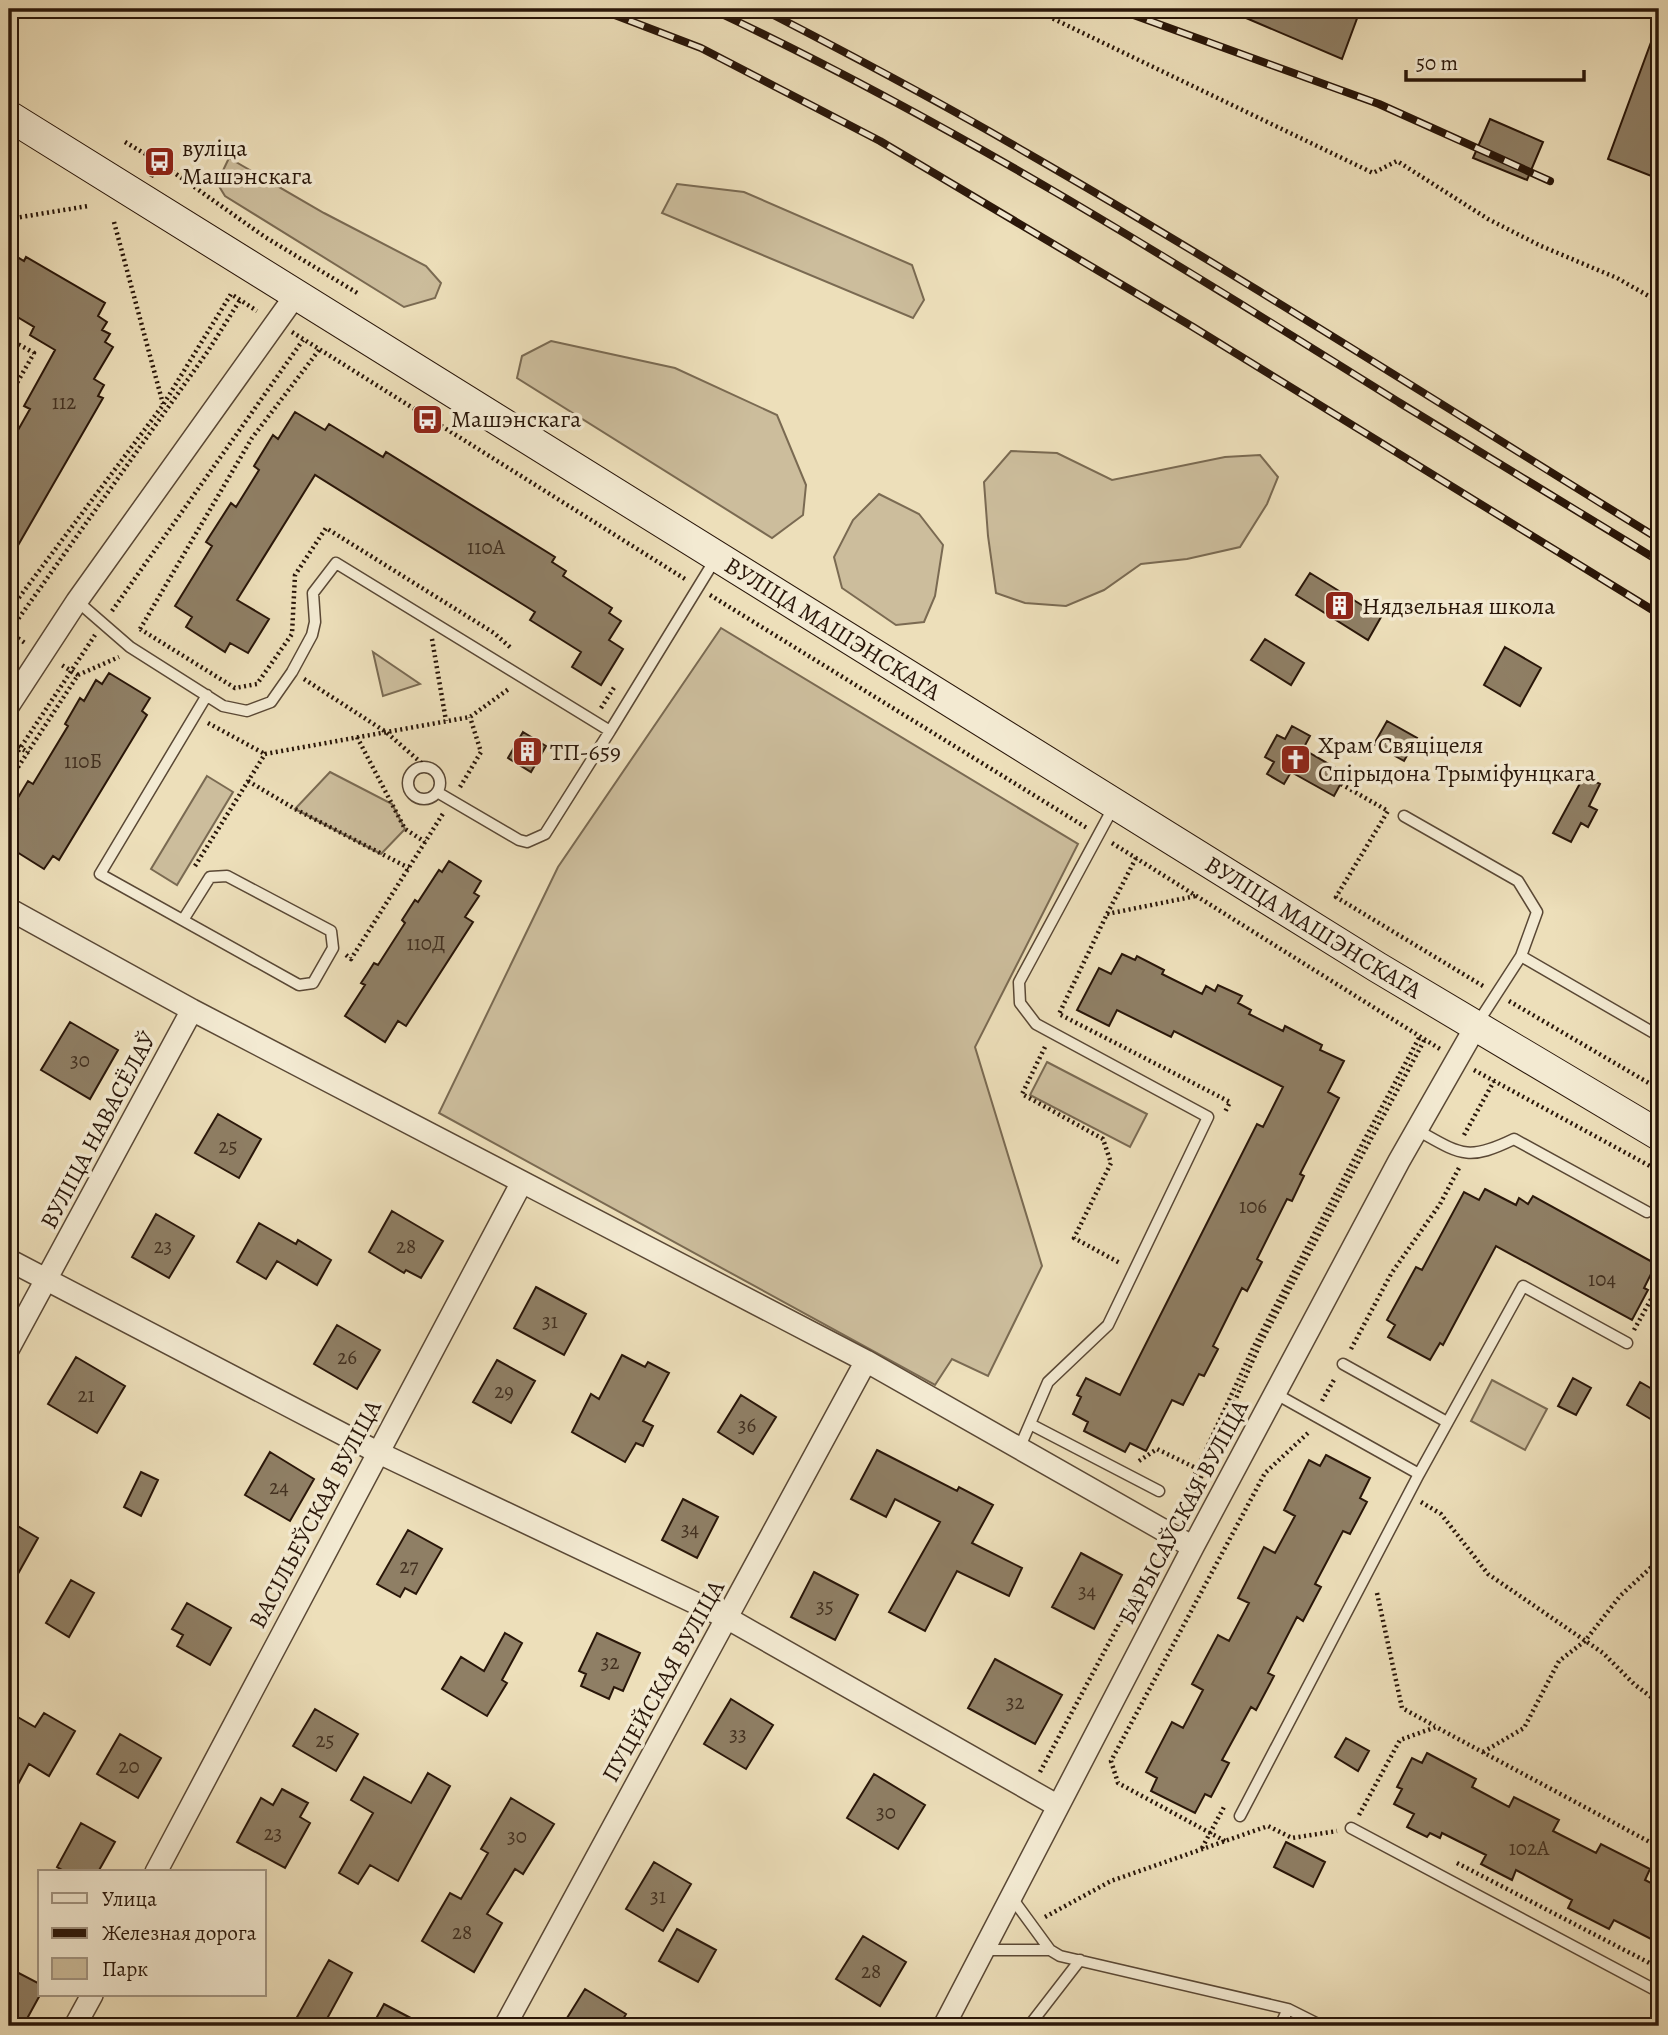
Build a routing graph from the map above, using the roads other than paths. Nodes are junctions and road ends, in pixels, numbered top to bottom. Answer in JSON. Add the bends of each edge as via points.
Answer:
{"nodes":[{"id":1,"x":9,"y":116,"type":"edge"},
{"id":2,"x":295,"y":296,"type":"junction"},
{"id":3,"x":718,"y":555,"type":"junction"},
{"id":4,"x":77,"y":601,"type":"junction"},
{"id":5,"x":15,"y":682,"type":"edge"},
{"id":6,"x":207,"y":695,"type":"junction"},
{"id":7,"x":9,"y":705,"type":"edge"},
{"id":8,"x":610,"y":732,"type":"junction"},
{"id":9,"x":437,"y":792,"type":"junction"},
{"id":10,"x":1115,"y":804,"type":"junction"},
{"id":11,"x":1404,"y":816,"type":"dead end"},
{"id":12,"x":9,"y":909,"type":"edge"},
{"id":13,"x":183,"y":920,"type":"junction"},
{"id":14,"x":1521,"y":956,"type":"junction"},
{"id":15,"x":192,"y":1010,"type":"junction"},
{"id":16,"x":1476,"y":1026,"type":"junction"},
{"id":17,"x":1659,"y":1036,"type":"edge"},
{"id":18,"x":1418,"y":1130,"type":"junction"},
{"id":19,"x":1659,"y":1135,"type":"edge"},
{"id":20,"x":522,"y":1182,"type":"junction"},
{"id":21,"x":1647,"y":1212,"type":"dead end"},
{"id":22,"x":9,"y":1260,"type":"edge"},
{"id":23,"x":47,"y":1280,"type":"junction"},
{"id":24,"x":1627,"y":1343,"type":"road end"},
{"id":25,"x":9,"y":1348,"type":"edge"},
{"id":26,"x":866,"y":1361,"type":"junction"},
{"id":27,"x":1343,"y":1364,"type":"road end"},
{"id":28,"x":1276,"y":1394,"type":"junction"},
{"id":29,"x":1447,"y":1422,"type":"junction"},
{"id":30,"x":1030,"y":1424,"type":"junction"},
{"id":31,"x":1019,"y":1449,"type":"junction"},
{"id":32,"x":377,"y":1452,"type":"junction"},
{"id":33,"x":1419,"y":1474,"type":"junction"},
{"id":34,"x":1159,"y":1491,"type":"dead end"},
{"id":35,"x":1193,"y":1547,"type":"junction"},
{"id":36,"x":727,"y":1618,"type":"junction"},
{"id":37,"x":1058,"y":1807,"type":"junction"},
{"id":38,"x":1240,"y":1816,"type":"dead end"},
{"id":39,"x":1351,"y":1828,"type":"road end"},
{"id":40,"x":157,"y":1870,"type":"edge"},
{"id":41,"x":1012,"y":1898,"type":"junction"},
{"id":42,"x":986,"y":1950,"type":"junction"},
{"id":43,"x":1050,"y":1950,"type":"junction"},
{"id":44,"x":1080,"y":1960,"type":"junction"},
{"id":45,"x":1659,"y":1992,"type":"edge"},
{"id":46,"x":91,"y":1996,"type":"edge"},
{"id":47,"x":1288,"y":2009,"type":"junction"},
{"id":48,"x":75,"y":2026,"type":"edge"},
{"id":49,"x":505,"y":2026,"type":"edge"},
{"id":50,"x":944,"y":2026,"type":"edge"},
{"id":51,"x":1029,"y":2026,"type":"edge"},
{"id":52,"x":1280,"y":2026,"type":"edge"},
{"id":53,"x":1322,"y":2026,"type":"edge"}],
"edges":[{"from":1,"to":2,"type":"main road","name":"ВУЛІЦА МАШЭНСКАГА"},
{"from":2,"to":3,"type":"main road","name":"ВУЛІЦА МАШЭНСКАГА"},
{"from":2,"to":4,"type":"street"},
{"from":3,"to":8,"type":"lane"},
{"from":3,"to":10,"type":"main road","name":"ВУЛІЦА МАШЭНСКАГА"},
{"from":4,"to":5,"type":"street"},
{"from":4,"to":6,"type":"lane","via":[[130,647]]},
{"from":5,"to":7,"type":"street"},
{"from":6,"to":8,"type":"lane","via":[[223,706],[247,711],[271,702],[312,635],[313,593],[336,563]]},
{"from":6,"to":13,"type":"lane","via":[[100,874]]},
{"from":8,"to":9,"type":"lane","via":[[545,834],[527,842]]},
{"from":9,"to":9,"type":"lane","via":[[438,775],[426,766],[409,776],[410,791],[421,799]]},
{"from":10,"to":16,"type":"main road","name":"ВУЛІЦА МАШЭНСКАГА"},
{"from":10,"to":30,"type":"lane","via":[[1019,982],[1020,1003],[1036,1024],[1209,1117],[1108,1325],[1048,1382]]},
{"from":11,"to":14,"type":"lane","via":[[1518,881],[1537,912]]},
{"from":12,"to":15,"type":"street"},
{"from":13,"to":13,"type":"lane","via":[[210,877],[227,876],[331,931],[333,948],[313,983],[299,985]]},
{"from":14,"to":16,"type":"lane"},
{"from":14,"to":17,"type":"lane"},
{"from":15,"to":20,"type":"street"},
{"from":15,"to":23,"type":"street","name":"ВУЛІЦА НАВАСЁЛАЎ"},
{"from":16,"to":18,"type":"street","name":"БАРЫСАЎСКАЯ ВУЛІЦА"},
{"from":16,"to":19,"type":"main road","name":"ВУЛІЦА МАШЭНСКАГА"},
{"from":18,"to":21,"type":"lane","via":[[1464,1154],[1491,1150],[1514,1139]]},
{"from":18,"to":28,"type":"street","name":"БАРЫСАЎСКАЯ ВУЛІЦА"},
{"from":20,"to":26,"type":"street"},
{"from":20,"to":32,"type":"street","name":"ВАСІЛЬЕЎСКАЯ ВУЛІЦА"},
{"from":22,"to":23,"type":"street"},
{"from":23,"to":25,"type":"street","name":"ВУЛІЦА НАВАСЁЛАЎ"},
{"from":23,"to":32,"type":"street"},
{"from":24,"to":29,"type":"lane","via":[[1523,1286]]},
{"from":26,"to":31,"type":"street"},
{"from":26,"to":36,"type":"street","name":"ПУЦЕЙСКАЯ ВУЛІЦА"},
{"from":27,"to":29,"type":"lane"},
{"from":28,"to":33,"type":"lane"},
{"from":28,"to":35,"type":"street","name":"БАРЫСАЎСКАЯ ВУЛІЦА"},
{"from":29,"to":33,"type":"lane"},
{"from":30,"to":31,"type":"lane"},
{"from":30,"to":34,"type":"lane"},
{"from":31,"to":35,"type":"street"},
{"from":32,"to":36,"type":"street"},
{"from":32,"to":40,"type":"street","name":"ВАСІЛЬЕЎСКАЯ ВУЛІЦА"},
{"from":33,"to":38,"type":"lane"},
{"from":35,"to":37,"type":"street","name":"БАРЫСАЎСКАЯ ВУЛІЦА"},
{"from":36,"to":37,"type":"street"},
{"from":36,"to":49,"type":"street","name":"ПУЦЕЙСКАЯ ВУЛІЦА"},
{"from":37,"to":41,"type":"street","name":"БАРЫСАЎСКАЯ ВУЛІЦА"},
{"from":39,"to":45,"type":"lane"},
{"from":41,"to":42,"type":"street","name":"БАРЫСАЎСКАЯ ВУЛІЦА"},
{"from":41,"to":43,"type":"lane"},
{"from":42,"to":43,"type":"lane"},
{"from":42,"to":50,"type":"street","name":"БАРЫСАЎСКАЯ ВУЛІЦА"},
{"from":43,"to":44,"type":"lane"},
{"from":44,"to":47,"type":"lane"},
{"from":44,"to":51,"type":"lane"},
{"from":46,"to":48,"type":"street"},
{"from":47,"to":52,"type":"lane"},
{"from":47,"to":53,"type":"lane"}]}
